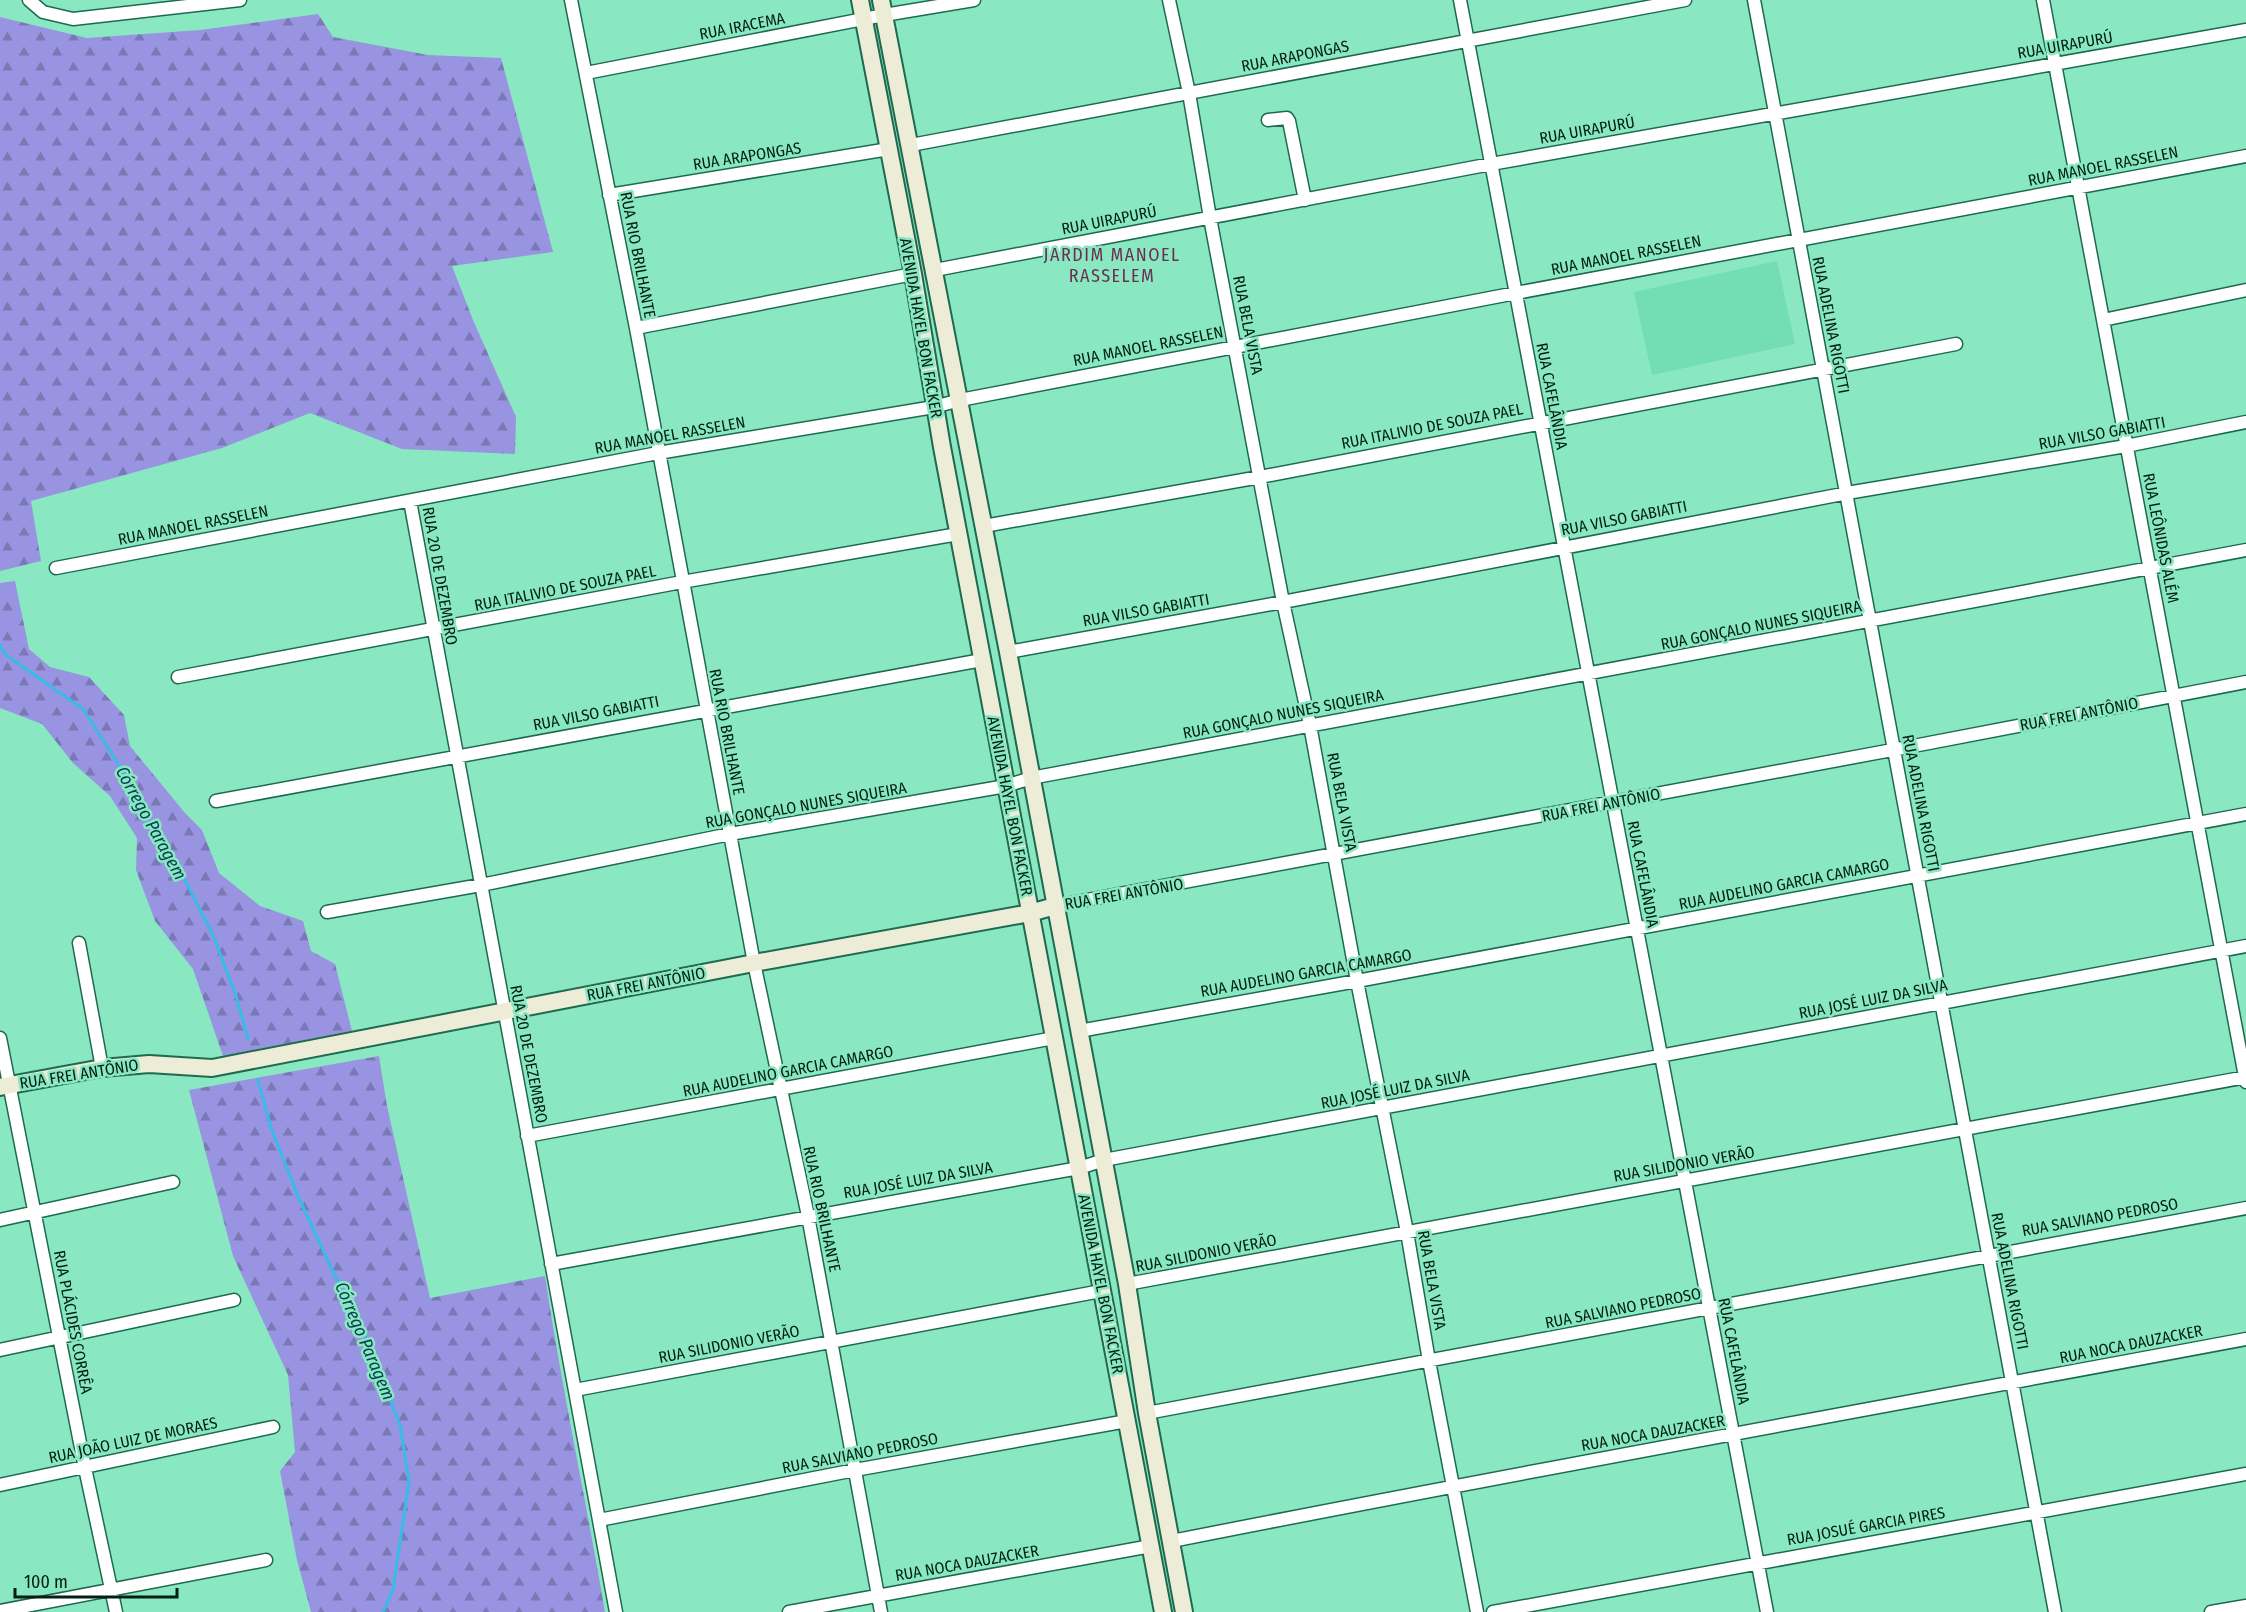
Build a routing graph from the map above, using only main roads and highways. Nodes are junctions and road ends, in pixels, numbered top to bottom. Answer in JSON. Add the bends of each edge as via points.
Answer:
{"nodes":[{"id":1,"x":860,"y":0,"type":"edge"},
{"id":2,"x":883,"y":8,"type":"edge"},
{"id":3,"x":1056,"y":906,"type":"junction"},
{"id":4,"x":1030,"y":913,"type":"junction"},
{"id":5,"x":4,"y":1086,"type":"edge"},
{"id":6,"x":1163,"y":1612,"type":"edge"},
{"id":7,"x":1184,"y":1612,"type":"edge"}],
"edges":[{"from":1,"to":4,"type":"main road","name":"AVENIDA HAYEL BON FACKER"},
{"from":2,"to":3,"type":"main road","name":"AVENIDA HAYEL BON FACKER"},
{"from":3,"to":4,"type":"main road","name":"RUA FREI ANTÔNIO"},
{"from":3,"to":7,"type":"main road","name":"AVENIDA HAYEL BON FACKER"},
{"from":4,"to":5,"type":"main road","name":"RUA FREI ANTÔNIO","via":[[212,1068],[149,1064],[102,1068]]},
{"from":4,"to":6,"type":"main road","name":"AVENIDA HAYEL BON FACKER"}]}
